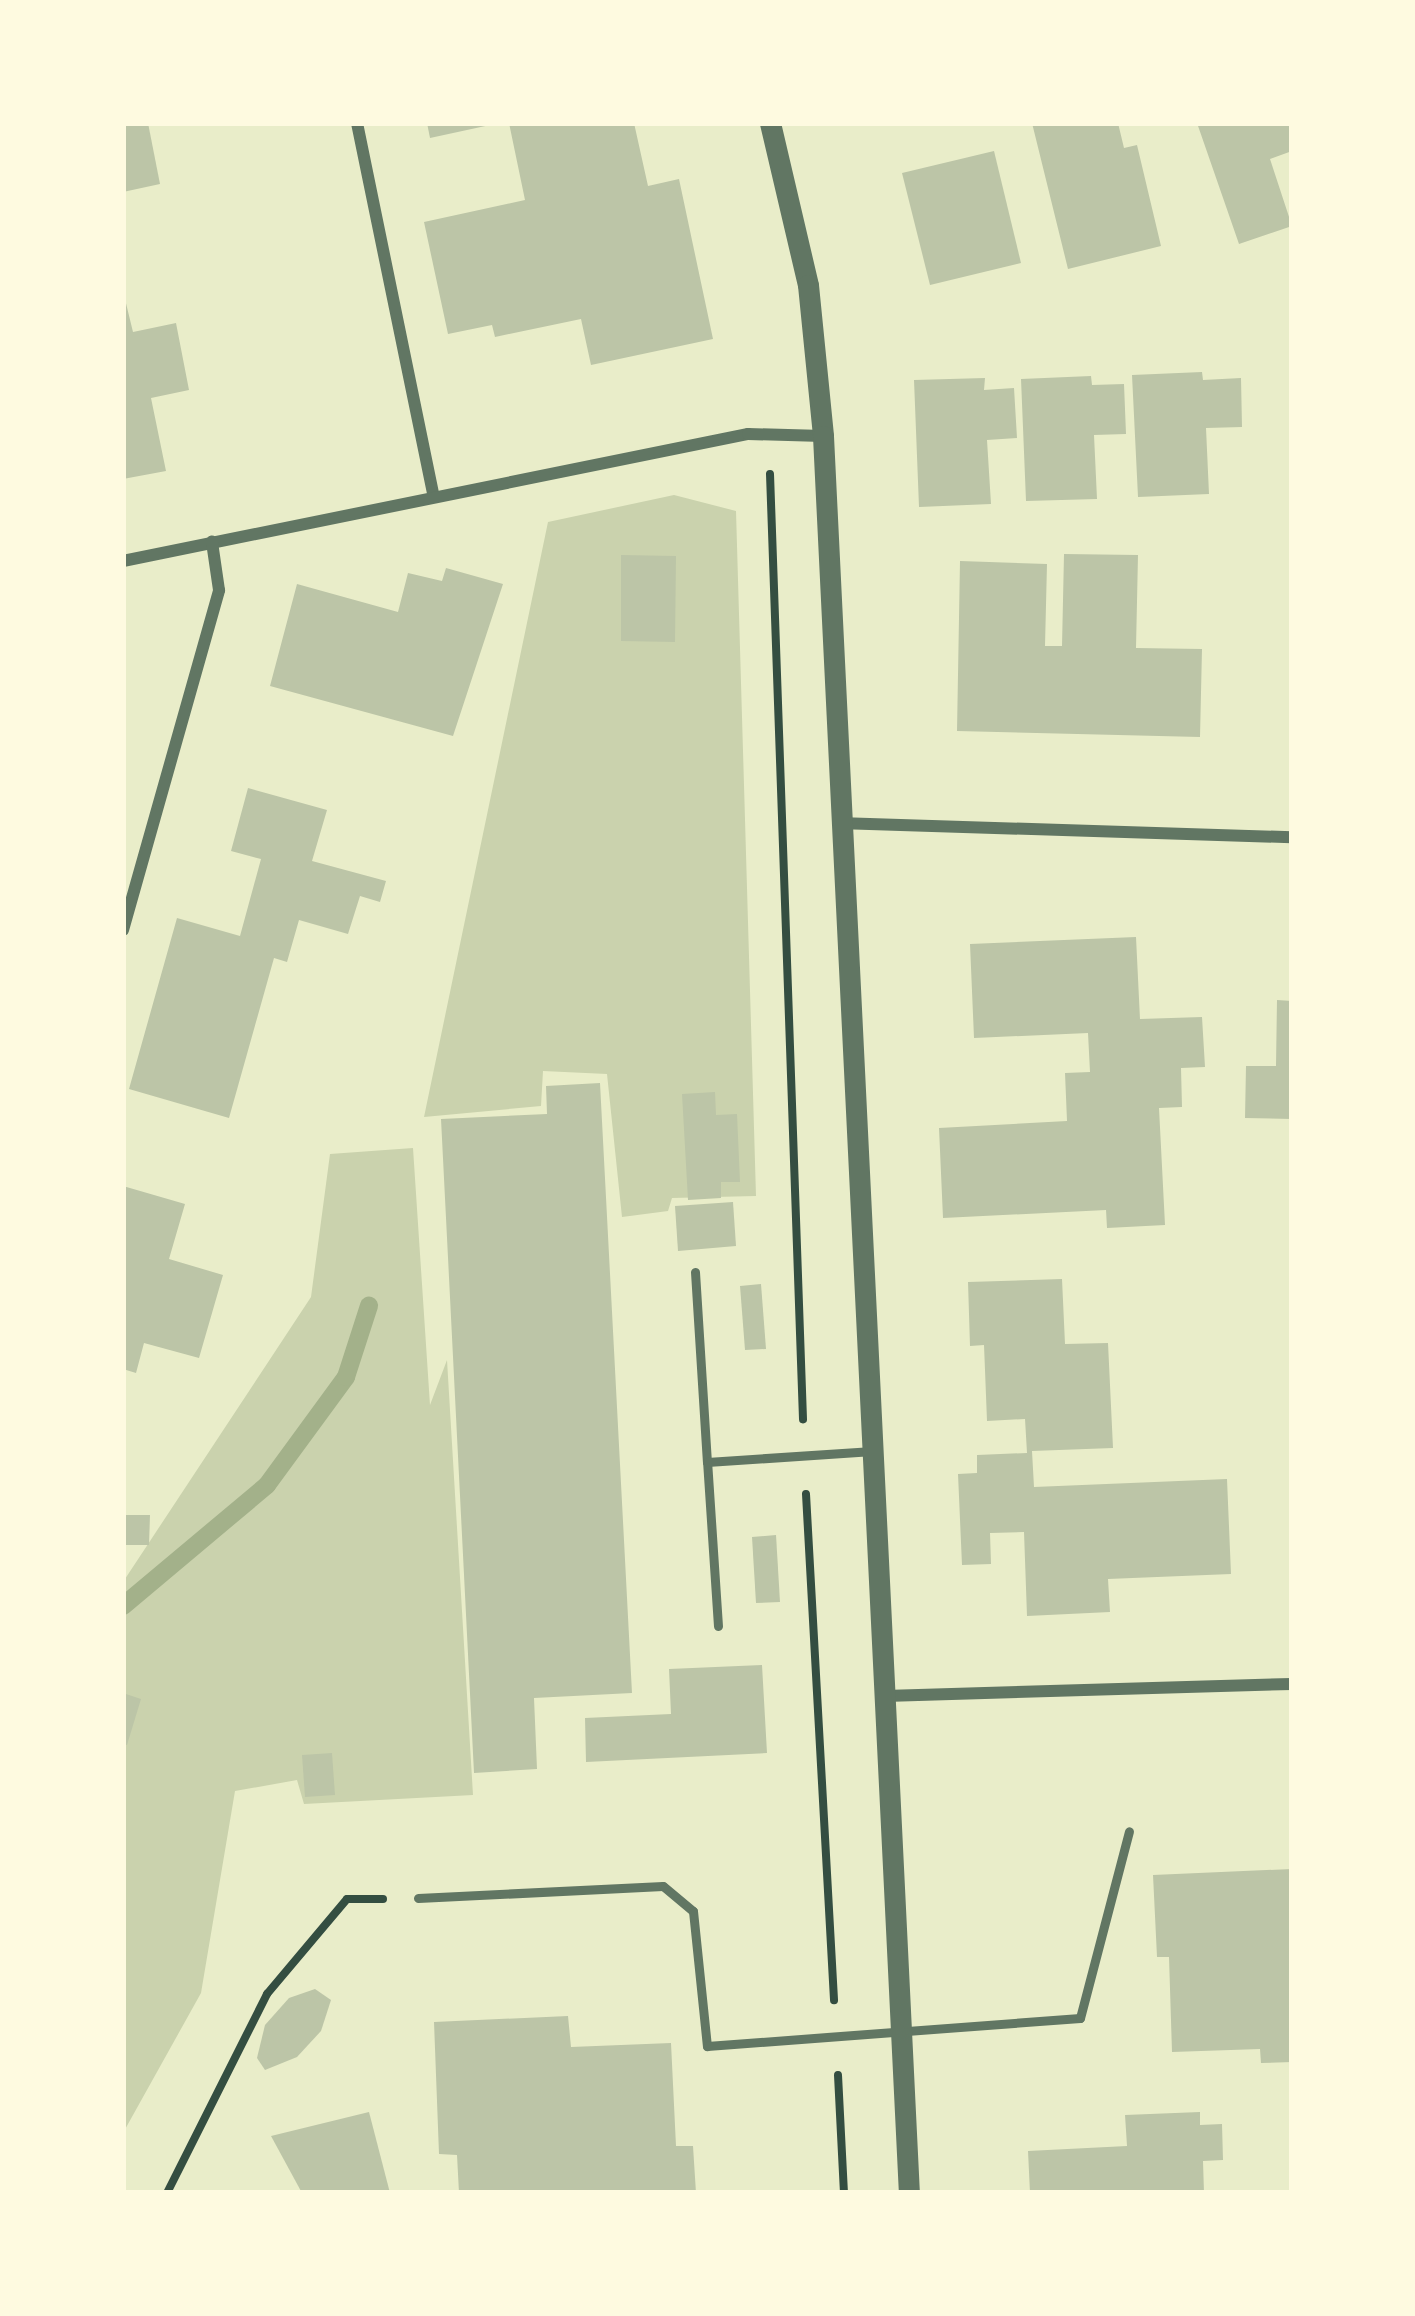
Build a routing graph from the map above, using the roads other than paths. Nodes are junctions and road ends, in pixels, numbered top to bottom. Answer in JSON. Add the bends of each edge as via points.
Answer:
{"nodes":[{"id":1,"x":357,"y":123,"type":"edge"},
{"id":2,"x":770,"y":123,"type":"edge"},
{"id":3,"x":823,"y":436,"type":"junction"},
{"id":4,"x":433,"y":492,"type":"junction"},
{"id":5,"x":212,"y":542,"type":"junction"},
{"id":6,"x":123,"y":561,"type":"edge"},
{"id":7,"x":838,"y":823,"type":"junction"},
{"id":8,"x":1292,"y":837,"type":"edge"},
{"id":9,"x":123,"y":930,"type":"edge"},
{"id":10,"x":695,"y":1272,"type":"dead end"},
{"id":11,"x":873,"y":1451,"type":"junction"},
{"id":12,"x":707,"y":1462,"type":"junction"},
{"id":13,"x":718,"y":1626,"type":"dead end"},
{"id":14,"x":1292,"y":1684,"type":"edge"},
{"id":15,"x":885,"y":1696,"type":"junction"},
{"id":16,"x":1129,"y":1831,"type":"dead end"},
{"id":17,"x":418,"y":1898,"type":"road end"},
{"id":18,"x":902,"y":2033,"type":"junction"},
{"id":19,"x":909,"y":2193,"type":"edge"}],
"edges":[{"from":1,"to":4,"type":"street"},
{"from":2,"to":3,"type":"street","via":[[808,285]]},
{"from":3,"to":4,"type":"street","via":[[769,433]]},
{"from":3,"to":7,"type":"street"},
{"from":4,"to":5,"type":"street"},
{"from":5,"to":6,"type":"street"},
{"from":5,"to":9,"type":"street","via":[[219,590]]},
{"from":7,"to":8,"type":"street"},
{"from":7,"to":11,"type":"street"},
{"from":10,"to":12,"type":"lane"},
{"from":11,"to":12,"type":"lane"},
{"from":11,"to":15,"type":"street"},
{"from":12,"to":13,"type":"lane"},
{"from":14,"to":15,"type":"street"},
{"from":15,"to":18,"type":"street"},
{"from":16,"to":18,"type":"lane","via":[[1080,2018]]},
{"from":17,"to":18,"type":"lane","via":[[663,1886],[693,1912],[707,2046]]},
{"from":18,"to":19,"type":"street"}]}
